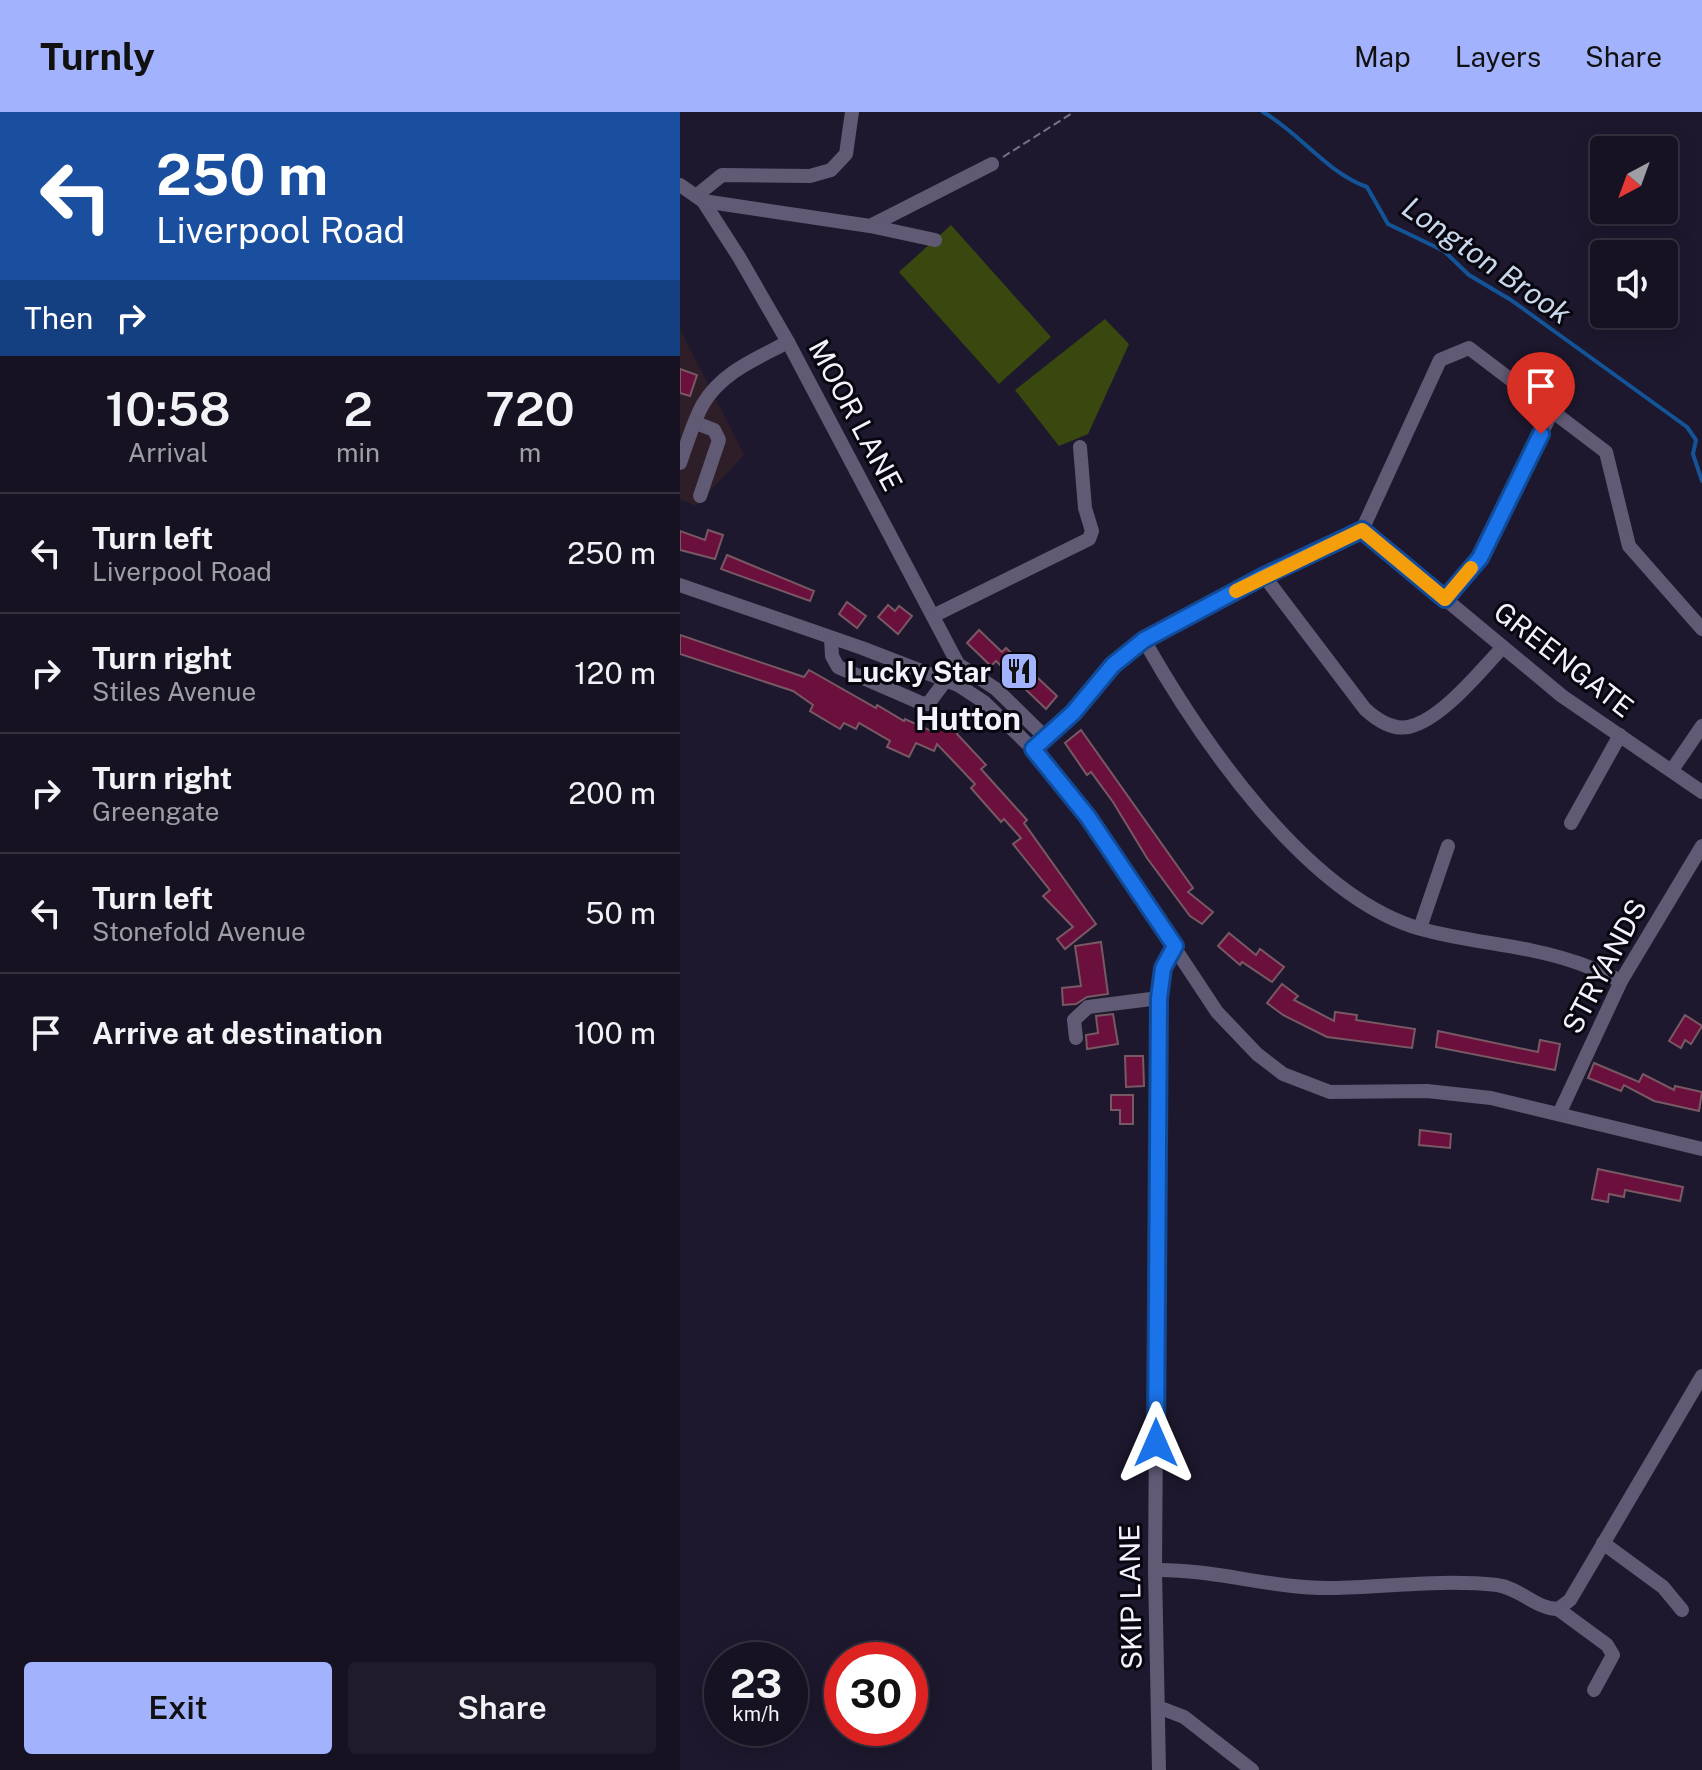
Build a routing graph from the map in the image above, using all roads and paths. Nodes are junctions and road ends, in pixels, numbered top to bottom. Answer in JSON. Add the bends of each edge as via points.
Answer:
{"nodes":[{"id":1,"x":852,"y":112,"type":"edge"},
{"id":2,"x":1074,"y":112,"type":"edge"},
{"id":3,"x":992,"y":164,"type":"joint"},
{"id":4,"x":680,"y":185,"type":"edge"},
{"id":5,"x":699,"y":198,"type":"junction"},
{"id":6,"x":870,"y":226,"type":"junction"},
{"id":7,"x":935,"y":240,"type":"dead end"},
{"id":8,"x":788,"y":342,"type":"junction"},
{"id":9,"x":1553,"y":410,"type":"junction"},
{"id":10,"x":696,"y":423,"type":"junction"},
{"id":11,"x":1080,"y":447,"type":"dead end"},
{"id":12,"x":680,"y":463,"type":"edge"},
{"id":13,"x":700,"y":496,"type":"dead end"},
{"id":14,"x":1362,"y":530,"type":"junction"},
{"id":15,"x":1264,"y":576,"type":"junction"},
{"id":16,"x":680,"y":585,"type":"edge"},
{"id":17,"x":1445,"y":599,"type":"junction"},
{"id":18,"x":933,"y":616,"type":"junction"},
{"id":19,"x":1702,"y":629,"type":"edge"},
{"id":20,"x":831,"y":638,"type":"junction"},
{"id":21,"x":1144,"y":640,"type":"junction"},
{"id":22,"x":946,"y":641,"type":"junction"},
{"id":23,"x":1503,"y":647,"type":"junction"},
{"id":24,"x":958,"y":664,"type":"junction"},
{"id":25,"x":946,"y":681,"type":"junction"},
{"id":26,"x":1702,"y":726,"type":"edge"},
{"id":27,"x":1620,"y":735,"type":"junction"},
{"id":28,"x":1046,"y":738,"type":"junction"},
{"id":29,"x":1033,"y":749,"type":"junction"},
{"id":30,"x":1672,"y":770,"type":"junction"},
{"id":31,"x":1702,"y":792,"type":"edge"},
{"id":32,"x":1571,"y":823,"type":"dead end"},
{"id":33,"x":1448,"y":846,"type":"dead end"},
{"id":34,"x":1702,"y":846,"type":"edge"},
{"id":35,"x":1420,"y":928,"type":"junction"},
{"id":36,"x":1175,"y":946,"type":"junction"},
{"id":37,"x":1621,"y":981,"type":"junction"},
{"id":38,"x":1159,"y":998,"type":"junction"},
{"id":39,"x":1076,"y":1038,"type":"dead end"},
{"id":40,"x":1559,"y":1114,"type":"junction"},
{"id":41,"x":1702,"y":1149,"type":"edge"},
{"id":42,"x":1702,"y":1376,"type":"edge"},
{"id":43,"x":1603,"y":1543,"type":"junction"},
{"id":44,"x":1155,"y":1570,"type":"junction"},
{"id":45,"x":1558,"y":1609,"type":"junction"},
{"id":46,"x":1682,"y":1610,"type":"dead end"},
{"id":47,"x":1594,"y":1690,"type":"dead end"},
{"id":48,"x":1158,"y":1707,"type":"junction"},
{"id":49,"x":1159,"y":1770,"type":"edge"},
{"id":50,"x":1252,"y":1770,"type":"edge"}],
"edges":[{"from":1,"to":5,"type":"street","via":[[846,154],[831,170],[810,176],[722,175]]},
{"from":2,"to":3,"type":"path"},
{"from":3,"to":6,"type":"street"},
{"from":4,"to":5,"type":"street","name":"MOOR LANE"},
{"from":5,"to":6,"type":"street"},
{"from":5,"to":8,"type":"street","name":"MOOR LANE","via":[[722,227]]},
{"from":6,"to":7,"type":"street"},
{"from":8,"to":10,"type":"street","via":[[718,384]]},
{"from":8,"to":18,"type":"street","name":"MOOR LANE"},
{"from":9,"to":14,"type":"street","via":[[1469,348],[1440,360]]},
{"from":9,"to":17,"type":"street","via":[[1480,558]]},
{"from":9,"to":19,"type":"street","via":[[1606,452],[1629,546]]},
{"from":10,"to":12,"type":"street"},
{"from":10,"to":13,"type":"street","via":[[714,430],[719,440]]},
{"from":11,"to":18,"type":"street","via":[[1089,539]]},
{"from":14,"to":15,"type":"street"},
{"from":14,"to":17,"type":"street","name":"GREENGATE"},
{"from":15,"to":21,"type":"street"},
{"from":15,"to":23,"type":"street","via":[[1365,709],[1377,721],[1398,728],[1415,725],[1447,704]]},
{"from":16,"to":20,"type":"street"},
{"from":17,"to":23,"type":"street","name":"GREENGATE"},
{"from":18,"to":22,"type":"street","name":"MOOR LANE"},
{"from":20,"to":25,"type":"street"},
{"from":20,"to":25,"type":"street","via":[[838,667],[921,703],[928,704]]},
{"from":21,"to":28,"type":"street","via":[[1113,665]]},
{"from":21,"to":35,"type":"street","via":[[1248,795],[1329,880],[1388,917]]},
{"from":22,"to":24,"type":"street","name":"MOOR LANE"},
{"from":22,"to":25,"type":"street"},
{"from":23,"to":27,"type":"street","name":"GREENGATE"},
{"from":24,"to":25,"type":"street","name":"MOOR LANE"},
{"from":24,"to":28,"type":"street","via":[[996,689]]},
{"from":25,"to":29,"type":"street","via":[[994,710]]},
{"from":26,"to":30,"type":"street"},
{"from":27,"to":30,"type":"street","name":"GREENGATE"},
{"from":27,"to":32,"type":"street"},
{"from":28,"to":29,"type":"street"},
{"from":29,"to":36,"type":"street","via":[[1088,817]]},
{"from":30,"to":31,"type":"street","name":"GREENGATE"},
{"from":33,"to":35,"type":"street"},
{"from":34,"to":37,"type":"street","name":"STRYANDS"},
{"from":35,"to":37,"type":"street","via":[[1574,962]]},
{"from":36,"to":38,"type":"street","name":"SKIP LANE","via":[[1163,968]]},
{"from":36,"to":40,"type":"street","via":[[1233,1031],[1300,1082],[1330,1092],[1427,1091],[1491,1098]]},
{"from":37,"to":40,"type":"street","name":"STRYANDS"},
{"from":38,"to":39,"type":"street","via":[[1088,1007],[1074,1020]]},
{"from":38,"to":44,"type":"street","name":"SKIP LANE"},
{"from":40,"to":41,"type":"street"},
{"from":42,"to":43,"type":"street"},
{"from":43,"to":45,"type":"street","via":[[1565,1607]]},
{"from":43,"to":46,"type":"street","via":[[1663,1587]]},
{"from":44,"to":45,"type":"street","via":[[1330,1588],[1499,1586]]},
{"from":44,"to":48,"type":"street","name":"SKIP LANE"},
{"from":45,"to":47,"type":"street","via":[[1613,1655]]},
{"from":48,"to":49,"type":"street","name":"SKIP LANE"},
{"from":48,"to":50,"type":"street","via":[[1184,1717]]}]}
